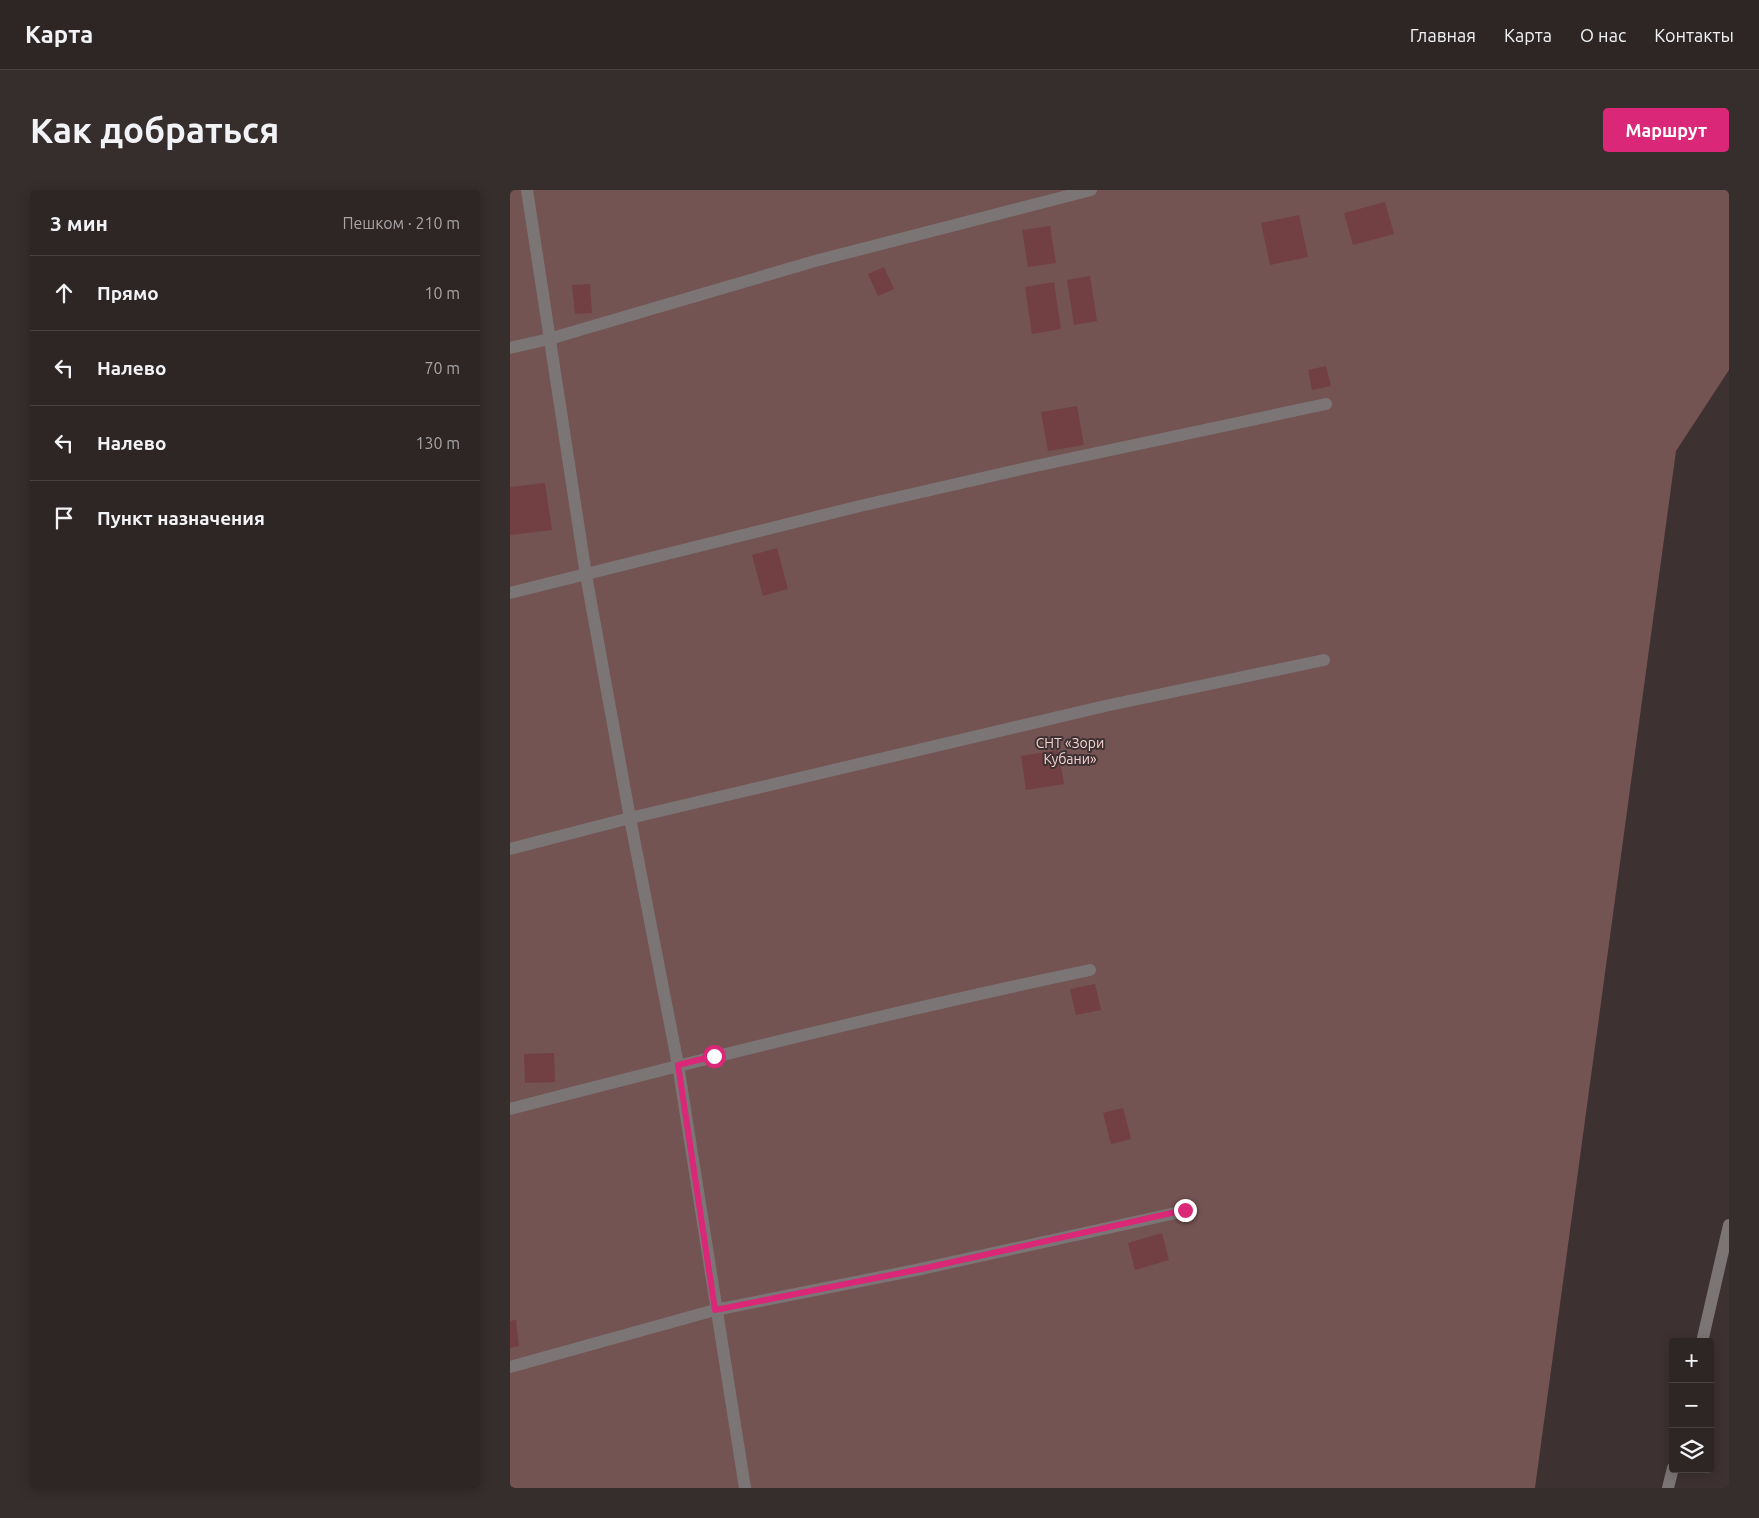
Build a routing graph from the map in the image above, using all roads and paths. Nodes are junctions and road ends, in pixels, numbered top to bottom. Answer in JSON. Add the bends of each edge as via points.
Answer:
{"nodes":[{"id":1,"x":527,"y":190,"type":"edge"},
{"id":2,"x":1091,"y":190,"type":"edge"},
{"id":3,"x":549,"y":340,"type":"junction"},
{"id":4,"x":510,"y":348,"type":"edge"},
{"id":5,"x":1326,"y":404,"type":"dead end"},
{"id":6,"x":586,"y":575,"type":"junction"},
{"id":7,"x":510,"y":593,"type":"edge"},
{"id":8,"x":1324,"y":660,"type":"dead end"},
{"id":9,"x":630,"y":818,"type":"junction"},
{"id":10,"x":510,"y":849,"type":"edge"},
{"id":11,"x":1090,"y":970,"type":"dead end"},
{"id":12,"x":678,"y":1065,"type":"junction"},
{"id":13,"x":510,"y":1109,"type":"edge"},
{"id":14,"x":1185,"y":1210,"type":"dead end"},
{"id":15,"x":1729,"y":1225,"type":"edge"},
{"id":16,"x":715,"y":1310,"type":"junction"},
{"id":17,"x":1703,"y":1338,"type":"edge"},
{"id":18,"x":510,"y":1367,"type":"edge"},
{"id":19,"x":1672,"y":1473,"type":"edge"},
{"id":20,"x":745,"y":1488,"type":"edge"},
{"id":21,"x":1668,"y":1488,"type":"edge"}],
"edges":[{"from":1,"to":3,"type":"street"},
{"from":2,"to":3,"type":"street","via":[[815,261]]},
{"from":3,"to":4,"type":"street"},
{"from":3,"to":6,"type":"street"},
{"from":5,"to":6,"type":"street","via":[[860,506]]},
{"from":6,"to":7,"type":"street"},
{"from":6,"to":9,"type":"street"},
{"from":8,"to":9,"type":"street","via":[[1105,706]]},
{"from":9,"to":10,"type":"street"},
{"from":9,"to":12,"type":"street"},
{"from":11,"to":12,"type":"street","via":[[953,999]]},
{"from":12,"to":13,"type":"street"},
{"from":12,"to":16,"type":"street"},
{"from":14,"to":16,"type":"street","via":[[921,1269]]},
{"from":15,"to":17,"type":"street"},
{"from":16,"to":18,"type":"street"},
{"from":16,"to":20,"type":"street"},
{"from":19,"to":21,"type":"street"}]}
